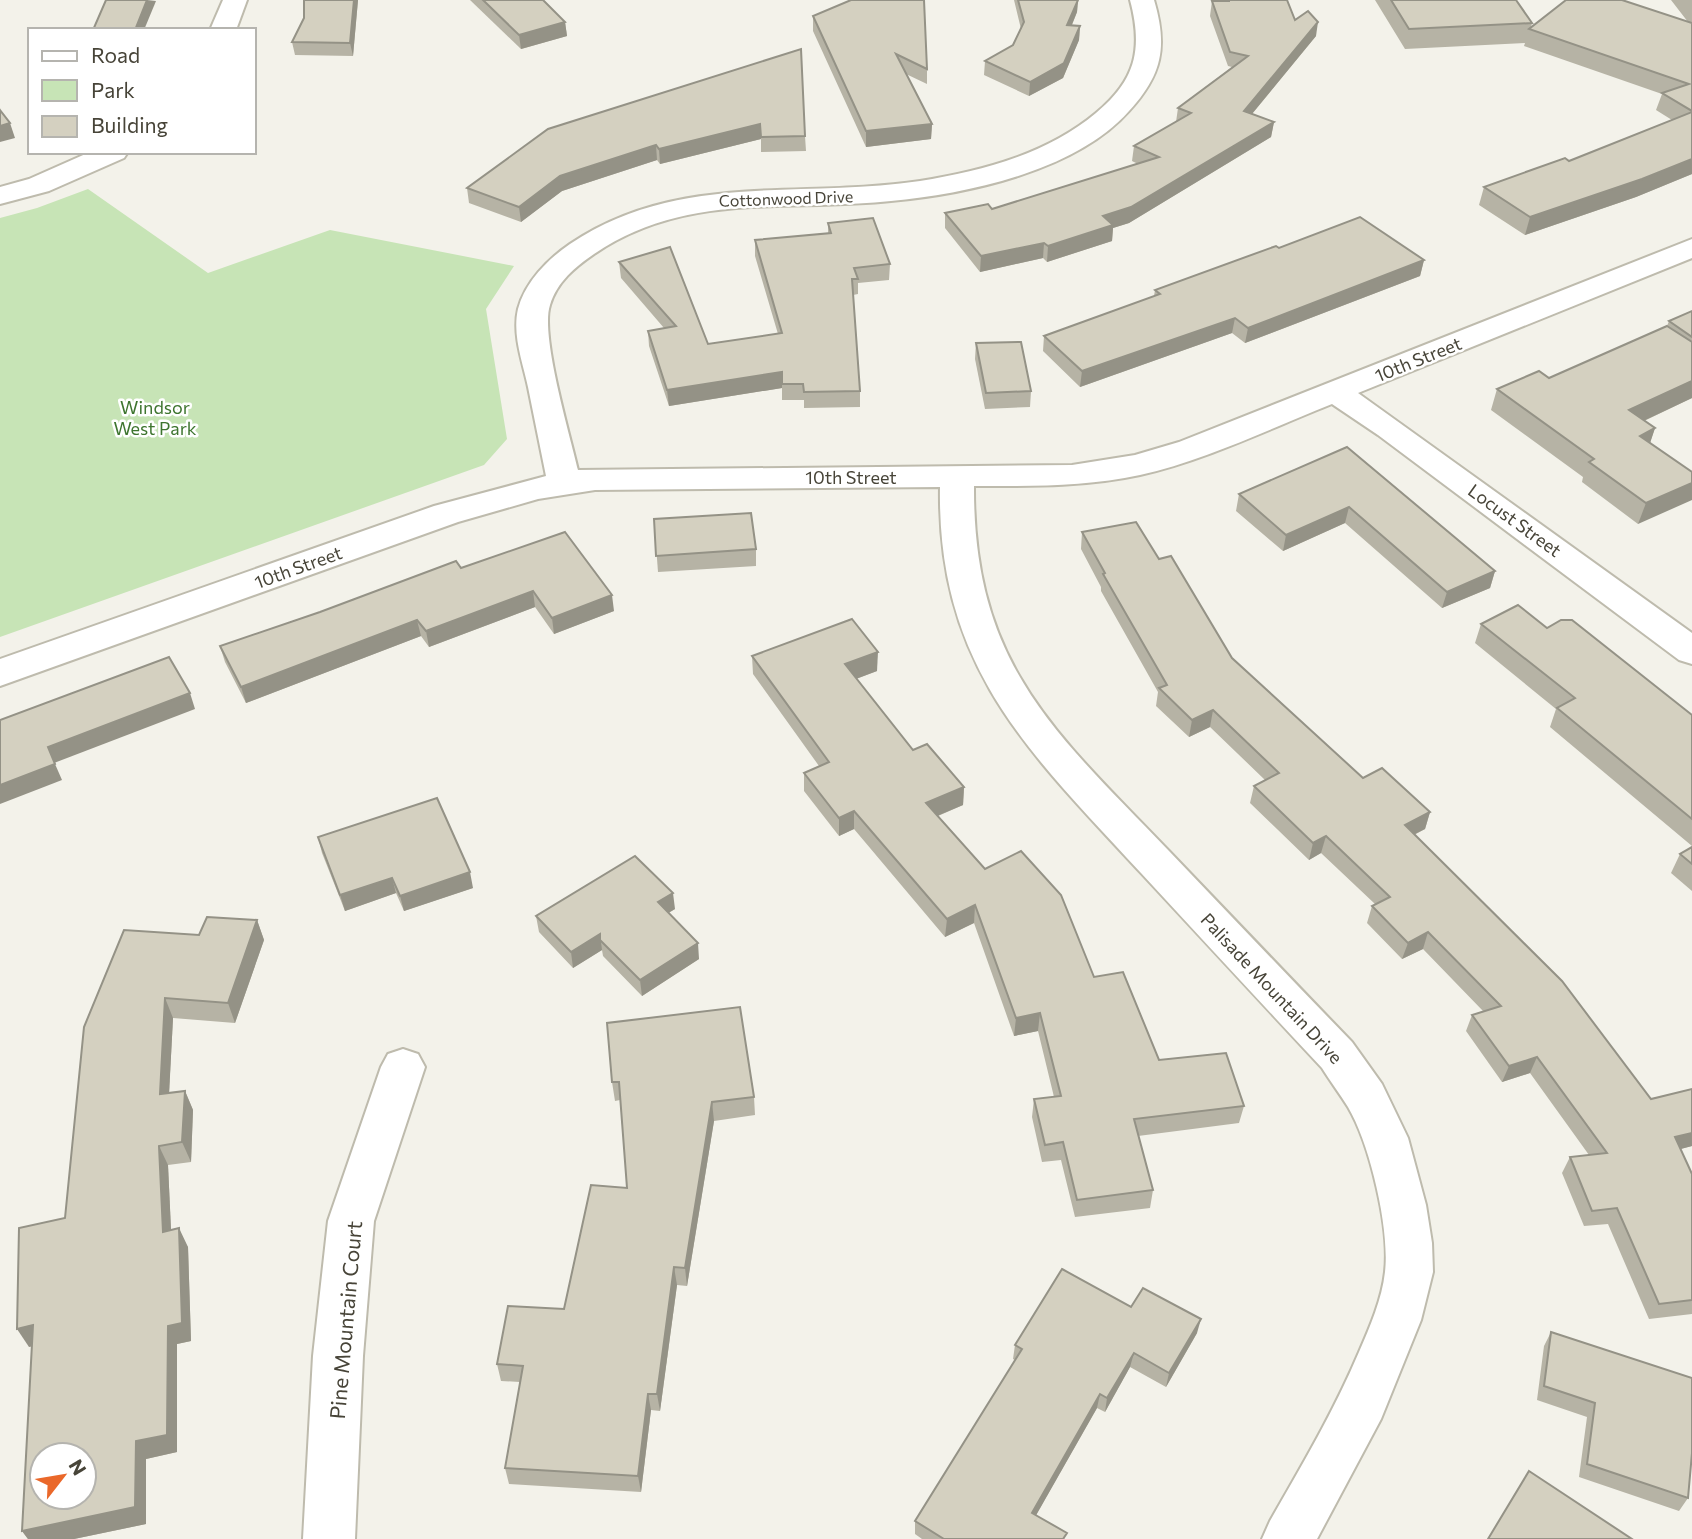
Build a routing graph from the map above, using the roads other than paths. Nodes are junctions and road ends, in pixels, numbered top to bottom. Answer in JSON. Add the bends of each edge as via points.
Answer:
{"nodes":[{"id":1,"x":235,"y":0,"type":"edge"},
{"id":2,"x":1142,"y":0,"type":"edge"},
{"id":3,"x":224,"y":28,"type":"edge"},
{"id":4,"x":109,"y":154,"type":"edge"},
{"id":5,"x":0,"y":196,"type":"edge"},
{"id":6,"x":1692,"y":248,"type":"edge"},
{"id":7,"x":1335,"y":392,"type":"junction"},
{"id":8,"x":957,"y":477,"type":"junction"},
{"id":9,"x":564,"y":482,"type":"junction"},
{"id":10,"x":1692,"y":650,"type":"edge"},
{"id":11,"x":0,"y":673,"type":"edge"},
{"id":12,"x":403,"y":1067,"type":"dead end"},
{"id":13,"x":329,"y":1539,"type":"edge"},
{"id":14,"x":1287,"y":1539,"type":"edge"}],
"edges":[{"from":1,"to":3,"type":"street"},
{"from":2,"to":9,"type":"street","name":"Cottonwood Drive","via":[[1150,33],[1148,61],[1135,87],[1081,137],[1043,156],[983,176],[924,188],[845,196],[734,198],[677,206],[614,227],[576,252],[552,274],[533,310],[532,336]]},
{"from":4,"to":5,"type":"street","via":[[39,185]]},
{"from":6,"to":7,"type":"street","name":"10th Street"},
{"from":7,"to":8,"type":"street","name":"10th Street","via":[[1191,449],[1138,464],[1072,475]]},
{"from":7,"to":10,"type":"street","name":"Locust Street"},
{"from":8,"to":9,"type":"street","name":"10th Street"},
{"from":8,"to":14,"type":"street","name":"Palisade Mountain Drive","via":[[956,525],[963,573],[982,637],[1013,701],[1058,759],[1337,1055],[1366,1097],[1385,1138],[1403,1206],[1409,1272],[1397,1320],[1356,1419]]},
{"from":9,"to":11,"type":"street","name":"10th Street","via":[[446,514]]},
{"from":12,"to":13,"type":"street","name":"Pine Mountain Court","via":[[351,1221],[338,1356]]}]}
